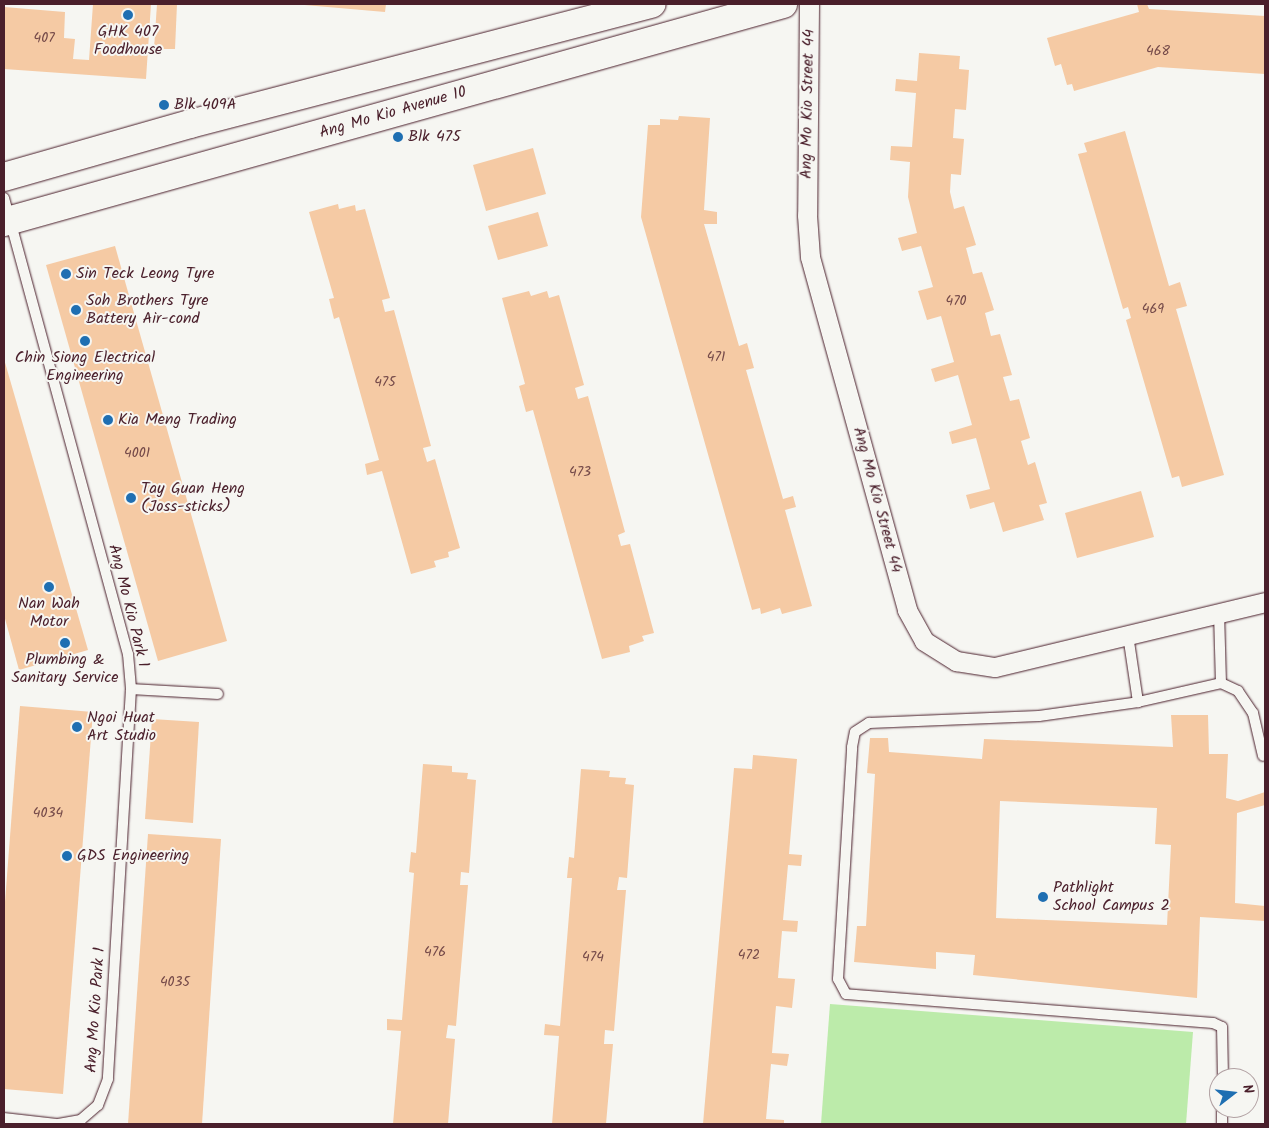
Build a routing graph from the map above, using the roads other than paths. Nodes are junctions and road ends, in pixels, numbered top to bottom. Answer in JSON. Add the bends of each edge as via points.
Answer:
{"nodes":[{"id":1,"x":652,"y":4,"type":"edge"},
{"id":2,"x":783,"y":4,"type":"edge"},
{"id":3,"x":809,"y":4,"type":"edge"},
{"id":4,"x":4,"y":177,"type":"edge"},
{"id":5,"x":6,"y":213,"type":"edge"},
{"id":6,"x":1265,"y":602,"type":"edge"},
{"id":7,"x":1218,"y":612,"type":"junction"},
{"id":8,"x":1128,"y":635,"type":"junction"},
{"id":9,"x":1221,"y":683,"type":"junction"},
{"id":10,"x":131,"y":689,"type":"junction"},
{"id":11,"x":218,"y":694,"type":"dead end"},
{"id":12,"x":1138,"y":702,"type":"junction"},
{"id":13,"x":1263,"y":756,"type":"dead end"},
{"id":14,"x":1223,"y":1068,"type":"edge"},
{"id":15,"x":4,"y":1118,"type":"edge"},
{"id":16,"x":57,"y":1124,"type":"edge"}],
"edges":[{"from":1,"to":4,"type":"main road","via":[[190,124]]},
{"from":2,"to":5,"type":"main road","name":"Ang Mo Kio Avenue 10"},
{"from":3,"to":8,"type":"street","name":"Ang Mo Kio Street 44","via":[[807,215],[810,257],[907,610],[924,641],[956,660],[995,667]]},
{"from":5,"to":10,"type":"lane","name":"Ang Mo Kio Park 1","via":[[128,654]]},
{"from":6,"to":7,"type":"street","name":"Ang Mo Kio Street 44"},
{"from":7,"to":8,"type":"street","name":"Ang Mo Kio Street 44"},
{"from":7,"to":9,"type":"lane"},
{"from":8,"to":12,"type":"lane"},
{"from":9,"to":12,"type":"lane"},
{"from":9,"to":13,"type":"lane","via":[[1238,691],[1253,713]]},
{"from":10,"to":11,"type":"lane"},
{"from":10,"to":16,"type":"lane","name":"Ang Mo Kio Park 1","via":[[108,1079],[98,1105],[81,1120]]},
{"from":12,"to":14,"type":"lane","via":[[1039,716],[869,723],[855,732],[838,979],[846,994],[868,998],[1213,1023],[1222,1027]]},
{"from":15,"to":16,"type":"lane","name":"Ang Mo Kio Park 1"}]}
